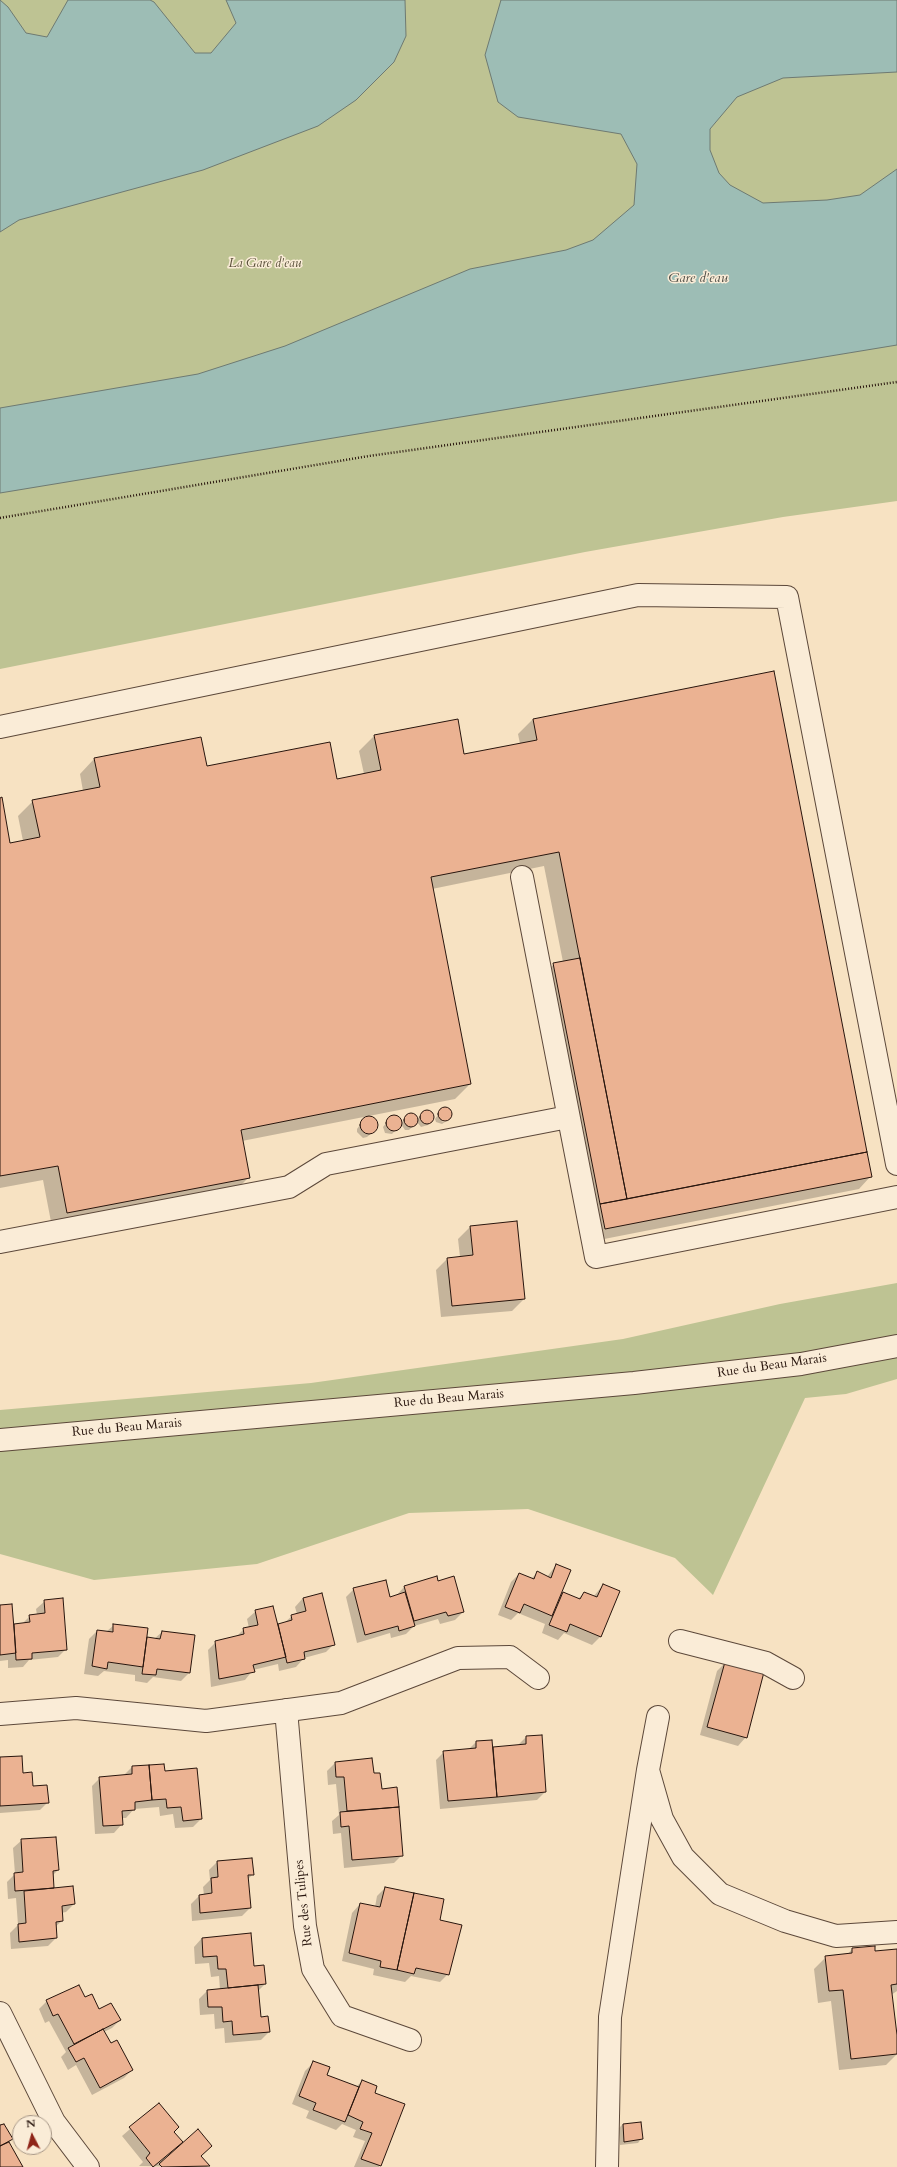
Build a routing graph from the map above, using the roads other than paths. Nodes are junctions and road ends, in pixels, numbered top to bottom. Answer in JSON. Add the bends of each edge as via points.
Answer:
{"nodes":[{"id":1,"x":0,"y":727,"type":"edge"},
{"id":2,"x":522,"y":877,"type":"dead end"},
{"id":3,"x":568,"y":1118,"type":"junction"},
{"id":4,"x":897,"y":1164,"type":"edge"},
{"id":5,"x":897,"y":1197,"type":"edge"},
{"id":6,"x":0,"y":1242,"type":"edge"},
{"id":7,"x":897,"y":1346,"type":"edge"},
{"id":8,"x":0,"y":1440,"type":"edge"},
{"id":9,"x":680,"y":1641,"type":"dead end"},
{"id":10,"x":538,"y":1678,"type":"dead end"},
{"id":11,"x":793,"y":1678,"type":"dead end"},
{"id":12,"x":286,"y":1710,"type":"junction"},
{"id":13,"x":0,"y":1714,"type":"edge"},
{"id":14,"x":658,"y":1717,"type":"dead end"},
{"id":15,"x":648,"y":1770,"type":"junction"},
{"id":16,"x":897,"y":1932,"type":"edge"},
{"id":17,"x":0,"y":2013,"type":"edge"},
{"id":18,"x":410,"y":2040,"type":"dead end"},
{"id":19,"x":88,"y":2167,"type":"edge"},
{"id":20,"x":607,"y":2167,"type":"edge"}],
"edges":[{"from":1,"to":4,"type":"street","via":[[638,595],[787,597]]},
{"from":2,"to":3,"type":"street"},
{"from":3,"to":5,"type":"street","via":[[596,1257]]},
{"from":3,"to":6,"type":"street","via":[[326,1164],[289,1187]]},
{"from":7,"to":8,"type":"street","name":"Rue du Beau Marais","via":[[801,1364],[634,1383]]},
{"from":9,"to":11,"type":"street","via":[[766,1663]]},
{"from":10,"to":12,"type":"street","via":[[510,1657],[458,1658],[341,1703]]},
{"from":12,"to":13,"type":"street","via":[[206,1720],[76,1708]]},
{"from":12,"to":18,"type":"street","name":"Rue des Tulipes","via":[[305,1926],[312,1968],[342,2016]]},
{"from":14,"to":15,"type":"street"},
{"from":15,"to":16,"type":"street","via":[[662,1819],[683,1857],[720,1894],[785,1921],[836,1936]]},
{"from":15,"to":20,"type":"street","via":[[610,2016]]},
{"from":17,"to":19,"type":"street","via":[[54,2122]]}]}
